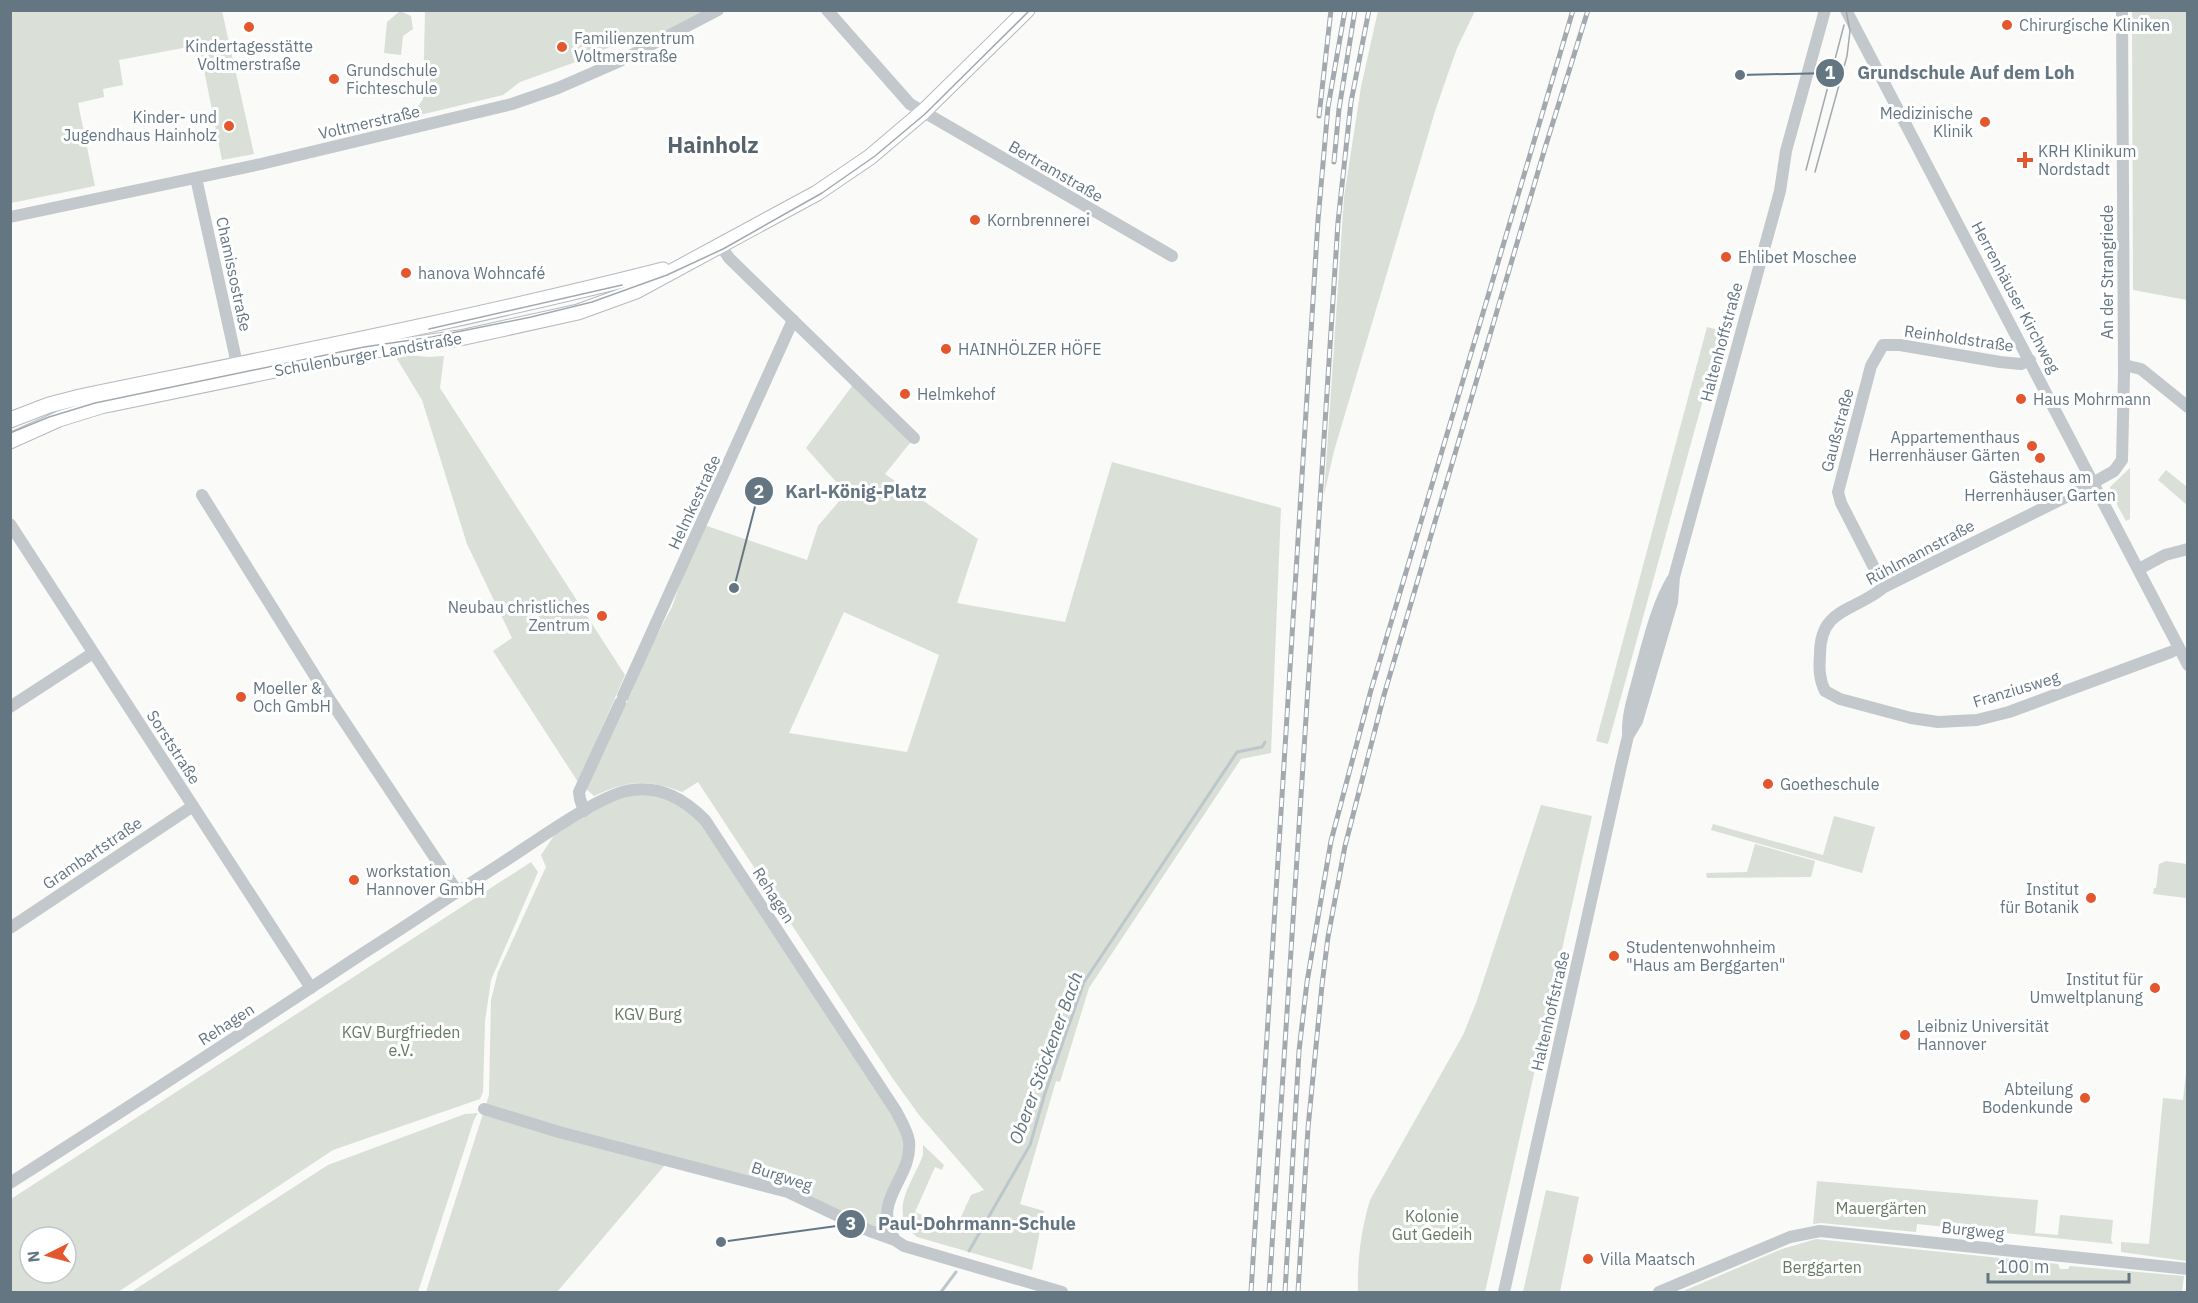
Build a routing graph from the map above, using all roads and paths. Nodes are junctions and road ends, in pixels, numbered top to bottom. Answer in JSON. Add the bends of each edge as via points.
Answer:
{"nodes":[{"id":1,"x":718,"y":10,"type":"edge"},
{"id":2,"x":827,"y":10,"type":"edge"},
{"id":3,"x":1027,"y":10,"type":"edge"},
{"id":4,"x":1825,"y":10,"type":"edge"},
{"id":5,"x":1846,"y":10,"type":"edge"},
{"id":6,"x":2122,"y":10,"type":"edge"},
{"id":7,"x":924,"y":113,"type":"junction"},
{"id":8,"x":196,"y":178,"type":"junction"},
{"id":9,"x":10,"y":216,"type":"edge"},
{"id":10,"x":721,"y":246,"type":"junction"},
{"id":11,"x":1172,"y":256,"type":"dead end"},
{"id":12,"x":793,"y":321,"type":"junction"},
{"id":13,"x":1883,"y":345,"type":"joint"},
{"id":14,"x":2030,"y":360,"type":"junction"},
{"id":15,"x":2124,"y":365,"type":"junction"},
{"id":16,"x":239,"y":371,"type":"junction"},
{"id":17,"x":2187,"y":407,"type":"edge"},
{"id":18,"x":10,"y":420,"type":"edge"},
{"id":19,"x":914,"y":438,"type":"dead end"},
{"id":20,"x":10,"y":441,"type":"edge"},
{"id":21,"x":2094,"y":483,"type":"junction"},
{"id":22,"x":202,"y":495,"type":"dead end"},
{"id":23,"x":10,"y":524,"type":"edge"},
{"id":24,"x":2187,"y":549,"type":"edge"},
{"id":25,"x":2139,"y":569,"type":"junction"},
{"id":26,"x":1884,"y":587,"type":"junction"},
{"id":27,"x":2179,"y":648,"type":"junction"},
{"id":28,"x":93,"y":653,"type":"junction"},
{"id":29,"x":2187,"y":665,"type":"edge"},
{"id":30,"x":1825,"y":692,"type":"joint"},
{"id":31,"x":10,"y":707,"type":"edge"},
{"id":32,"x":193,"y":806,"type":"junction"},
{"id":33,"x":584,"y":811,"type":"junction"},
{"id":34,"x":458,"y":891,"type":"junction"},
{"id":35,"x":10,"y":928,"type":"edge"},
{"id":36,"x":311,"y":988,"type":"junction"},
{"id":37,"x":484,"y":1109,"type":"dead end"},
{"id":38,"x":10,"y":1183,"type":"edge"},
{"id":39,"x":895,"y":1240,"type":"junction"},
{"id":40,"x":2187,"y":1269,"type":"edge"},
{"id":41,"x":1062,"y":1293,"type":"edge"},
{"id":42,"x":1504,"y":1293,"type":"edge"},
{"id":43,"x":1659,"y":1293,"type":"edge"}],
"edges":[{"from":1,"to":8,"type":"street","name":"Voltmerstraße","via":[[629,57],[520,102]]},
{"from":2,"to":7,"type":"street","name":"Bertramstraße","via":[[910,104]]},
{"from":3,"to":7,"type":"main road","name":"Schulenburger Landstraße"},
{"from":4,"to":42,"type":"street","name":"Haltenhoffstraße","via":[[1786,151],[1780,191],[1674,577],[1672,602],[1637,721],[1628,736]]},
{"from":5,"to":14,"type":"street","name":"Herrenhäuser Kirchweg"},
{"from":6,"to":15,"type":"street","name":"An der Strangriede"},
{"from":7,"to":10,"type":"main road","name":"Schulenburger Landstraße","via":[[845,175]]},
{"from":7,"to":11,"type":"street","name":"Bertramstraße"},
{"from":8,"to":9,"type":"street","name":"Voltmerstraße"},
{"from":8,"to":16,"type":"street","name":"Chamissostraße"},
{"from":10,"to":12,"type":"street"},
{"from":10,"to":16,"type":"main road","name":"Schulenburger Landstraße","via":[[636,291],[578,312],[460,338]]},
{"from":12,"to":19,"type":"street"},
{"from":12,"to":33,"type":"street","name":"Helmkestraße","via":[[579,792]]},
{"from":13,"to":14,"type":"street","name":"Reinholdstraße","via":[[2000,362]]},
{"from":13,"to":26,"type":"street","name":"Gaußstraße","via":[[1871,366],[1838,492]]},
{"from":14,"to":21,"type":"street","name":"Herrenhäuser Kirchweg"},
{"from":15,"to":17,"type":"street","via":[[2141,369]]},
{"from":15,"to":21,"type":"street","name":"An der Strangriede","via":[[2122,460],[2114,471]]},
{"from":16,"to":18,"type":"main road","name":"Schulenburger Landstraße","via":[[80,397]]},
{"from":16,"to":20,"type":"main road","name":"Schulenburger Landstraße","via":[[101,406]]},
{"from":21,"to":25,"type":"street","name":"Herrenhäuser Kirchweg"},
{"from":21,"to":26,"type":"street","name":"Rühlmannstraße"},
{"from":22,"to":34,"type":"street","via":[[328,697]]},
{"from":23,"to":28,"type":"street","name":"Sorststraße"},
{"from":24,"to":25,"type":"street"},
{"from":25,"to":27,"type":"street","name":"Herrenhäuser Kirchweg"},
{"from":26,"to":30,"type":"street","name":"Rühlmannstraße","via":[[1833,618],[1823,630],[1819,674]]},
{"from":27,"to":29,"type":"street","name":"Herrenhäuser Kirchweg"},
{"from":27,"to":30,"type":"street","name":"Franziusweg","via":[[1977,720],[1911,718]]},
{"from":28,"to":31,"type":"street"},
{"from":28,"to":32,"type":"street","name":"Sorststraße"},
{"from":32,"to":35,"type":"street","name":"Grambartstraße"},
{"from":32,"to":36,"type":"street","name":"Sorststraße"},
{"from":33,"to":34,"type":"street","name":"Rehagen"},
{"from":33,"to":39,"type":"street","name":"Rehagen","via":[[632,789],[677,797],[705,819],[906,1131],[906,1163],[888,1205],[887,1222]]},
{"from":34,"to":36,"type":"street","name":"Rehagen"},
{"from":36,"to":38,"type":"street","name":"Rehagen"},
{"from":37,"to":39,"type":"street","name":"Burgweg","via":[[788,1192]]},
{"from":39,"to":41,"type":"street","name":"Burgweg","via":[[925,1253]]},
{"from":40,"to":43,"type":"street","name":"Burgweg","via":[[1820,1231],[1790,1237]]}]}
